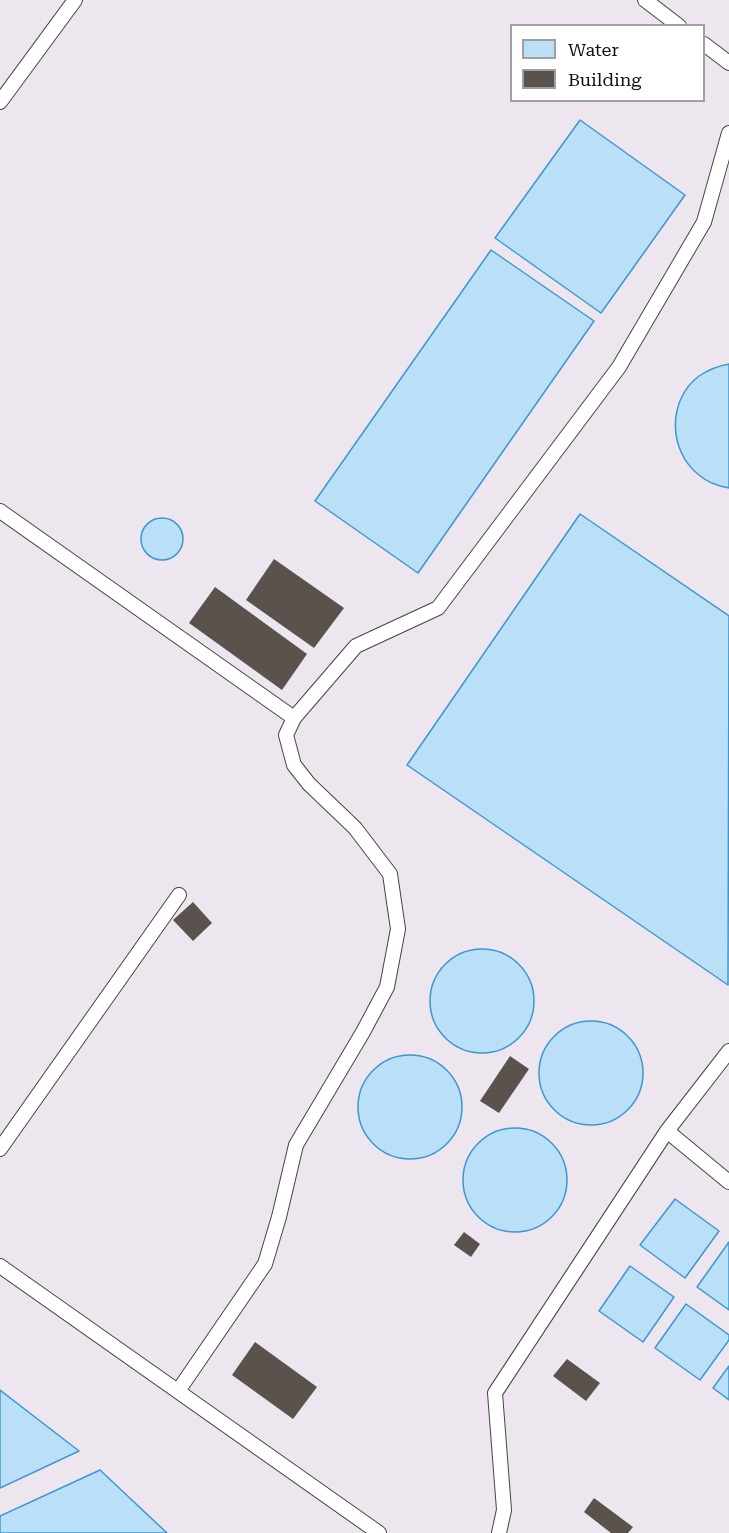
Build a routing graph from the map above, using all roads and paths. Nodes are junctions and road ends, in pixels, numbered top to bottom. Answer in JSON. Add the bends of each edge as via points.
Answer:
{"nodes":[{"id":1,"x":75,"y":0,"type":"edge"},
{"id":2,"x":645,"y":0,"type":"edge"},
{"id":3,"x":676,"y":24,"type":"edge"},
{"id":4,"x":705,"y":45,"type":"edge"},
{"id":5,"x":729,"y":63,"type":"edge"},
{"id":6,"x":0,"y":102,"type":"edge"},
{"id":7,"x":729,"y":133,"type":"edge"},
{"id":8,"x":0,"y":511,"type":"edge"},
{"id":9,"x":294,"y":718,"type":"junction"},
{"id":10,"x":179,"y":895,"type":"dead end"},
{"id":11,"x":729,"y":1051,"type":"edge"},
{"id":12,"x":667,"y":1131,"type":"junction"},
{"id":13,"x":0,"y":1149,"type":"edge"},
{"id":14,"x":729,"y":1182,"type":"edge"},
{"id":15,"x":0,"y":1266,"type":"edge"},
{"id":16,"x":178,"y":1391,"type":"junction"},
{"id":17,"x":379,"y":1533,"type":"edge"},
{"id":18,"x":499,"y":1533,"type":"edge"}],
"edges":[{"from":1,"to":6,"type":"lane"},
{"from":2,"to":3,"type":"lane"},
{"from":4,"to":5,"type":"lane"},
{"from":7,"to":9,"type":"lane","via":[[704,222],[612,376],[438,608],[356,646]]},
{"from":8,"to":9,"type":"lane"},
{"from":9,"to":16,"type":"lane","via":[[286,735],[294,765],[355,828],[390,874],[398,929],[387,987],[296,1145],[265,1264]]},
{"from":10,"to":13,"type":"lane"},
{"from":11,"to":12,"type":"lane"},
{"from":12,"to":14,"type":"lane"},
{"from":12,"to":18,"type":"lane","via":[[495,1394],[504,1510]]},
{"from":15,"to":16,"type":"lane"},
{"from":16,"to":17,"type":"lane"}]}
